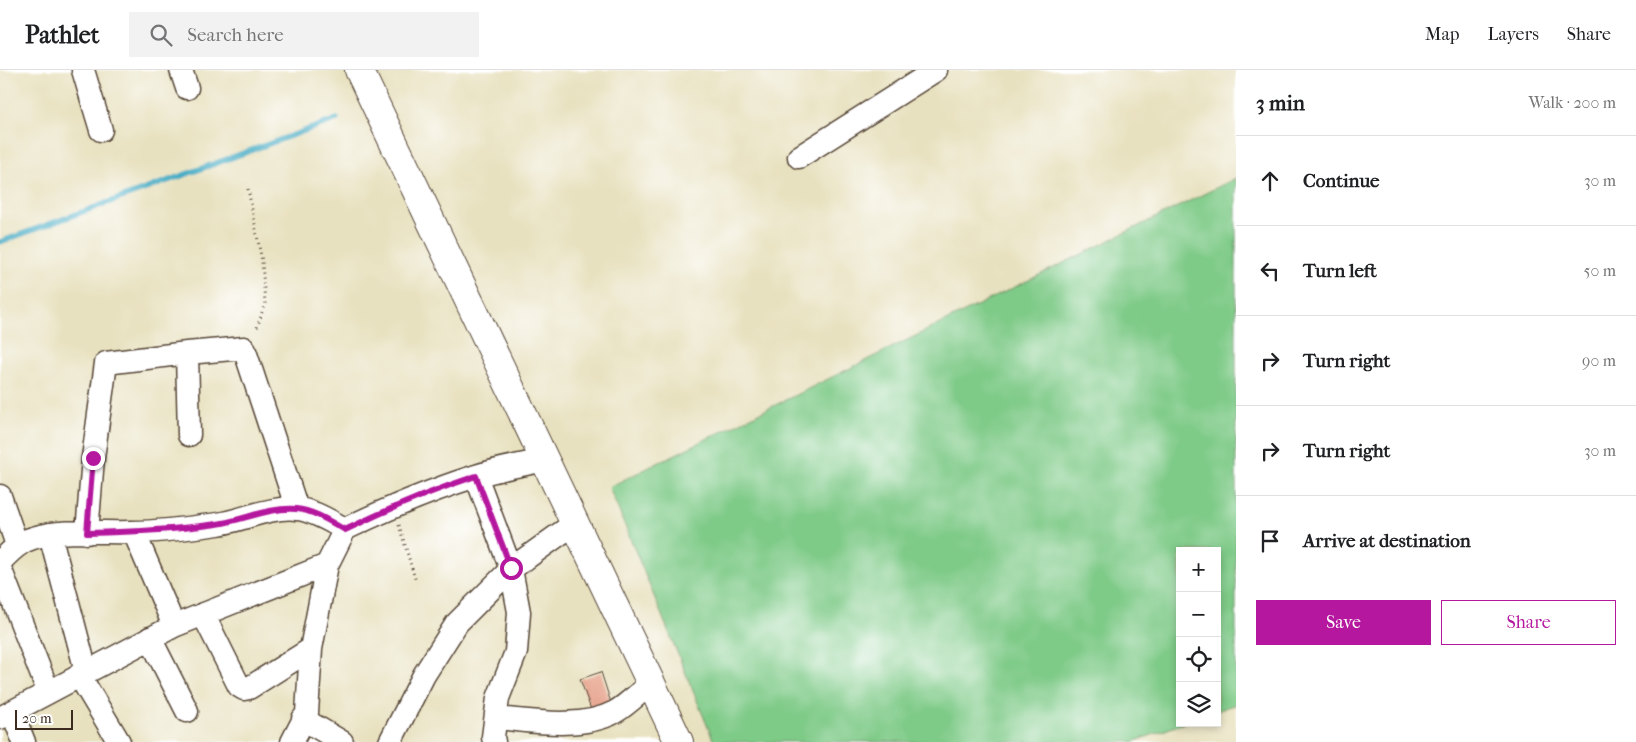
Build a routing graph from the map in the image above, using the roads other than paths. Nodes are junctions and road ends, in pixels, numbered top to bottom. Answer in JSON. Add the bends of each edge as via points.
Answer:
{"nodes":[{"id":1,"x":83,"y":70,"type":"edge"},
{"id":2,"x":359,"y":70,"type":"edge"},
{"id":3,"x":936,"y":70,"type":"edge"},
{"id":4,"x":101,"y":130,"type":"dead end"},
{"id":5,"x":799,"y":157,"type":"dead end"},
{"id":6,"x":187,"y":353,"type":"junction"},
{"id":7,"x":189,"y":435,"type":"dead end"},
{"id":8,"x":545,"y":460,"type":"junction"},
{"id":9,"x":476,"y":476,"type":"junction"},
{"id":10,"x":0,"y":496,"type":"edge"},
{"id":11,"x":297,"y":509,"type":"junction"},
{"id":12,"x":575,"y":523,"type":"junction"},
{"id":13,"x":345,"y":530,"type":"junction"},
{"id":14,"x":134,"y":532,"type":"junction"},
{"id":15,"x":87,"y":533,"type":"junction"},
{"id":16,"x":50,"y":534,"type":"junction"},
{"id":17,"x":17,"y":545,"type":"junction"},
{"id":18,"x":0,"y":562,"type":"edge"},
{"id":19,"x":328,"y":565,"type":"junction"},
{"id":20,"x":0,"y":568,"type":"edge"},
{"id":21,"x":511,"y":568,"type":"junction"},
{"id":22,"x":202,"y":614,"type":"junction"},
{"id":23,"x":174,"y":626,"type":"junction"},
{"id":24,"x":150,"y":638,"type":"junction"},
{"id":25,"x":311,"y":649,"type":"junction"},
{"id":26,"x":82,"y":673,"type":"junction"},
{"id":27,"x":651,"y":683,"type":"junction"},
{"id":28,"x":48,"y":691,"type":"junction"},
{"id":29,"x":187,"y":711,"type":"dead end"},
{"id":30,"x":6,"y":715,"type":"edge"},
{"id":31,"x":496,"y":718,"type":"junction"},
{"id":32,"x":303,"y":719,"type":"junction"},
{"id":33,"x":24,"y":742,"type":"edge"},
{"id":34,"x":120,"y":742,"type":"edge"},
{"id":35,"x":292,"y":742,"type":"edge"},
{"id":36,"x":342,"y":742,"type":"edge"},
{"id":37,"x":390,"y":742,"type":"edge"},
{"id":38,"x":494,"y":742,"type":"edge"},
{"id":39,"x":679,"y":742,"type":"edge"}],
"edges":[{"from":1,"to":4,"type":"street"},
{"from":2,"to":8,"type":"street"},
{"from":3,"to":5,"type":"street"},
{"from":6,"to":7,"type":"street"},
{"from":6,"to":11,"type":"street","via":[[244,348]]},
{"from":6,"to":15,"type":"street","via":[[106,363]]},
{"from":8,"to":9,"type":"street"},
{"from":8,"to":12,"type":"street"},
{"from":9,"to":13,"type":"street","via":[[393,506]]},
{"from":9,"to":21,"type":"street"},
{"from":10,"to":17,"type":"street"},
{"from":11,"to":13,"type":"street"},
{"from":11,"to":14,"type":"street","via":[[262,512],[220,524]]},
{"from":12,"to":21,"type":"street"},
{"from":12,"to":27,"type":"street"},
{"from":13,"to":19,"type":"street"},
{"from":14,"to":15,"type":"street"},
{"from":14,"to":23,"type":"street"},
{"from":15,"to":16,"type":"street"},
{"from":16,"to":17,"type":"street"},
{"from":16,"to":26,"type":"street"},
{"from":17,"to":18,"type":"street"},
{"from":19,"to":22,"type":"street"},
{"from":19,"to":25,"type":"street"},
{"from":20,"to":28,"type":"street"},
{"from":21,"to":31,"type":"street","via":[[519,612],[516,652],[498,698]]},
{"from":21,"to":37,"type":"street","via":[[457,623],[424,675]]},
{"from":22,"to":23,"type":"street"},
{"from":22,"to":25,"type":"street","via":[[239,686],[244,689]]},
{"from":23,"to":24,"type":"street"},
{"from":24,"to":26,"type":"street"},
{"from":24,"to":29,"type":"street"},
{"from":25,"to":32,"type":"street","via":[[307,713]]},
{"from":26,"to":28,"type":"street"},
{"from":26,"to":34,"type":"street"},
{"from":27,"to":31,"type":"street","via":[[615,712],[588,722]]},
{"from":27,"to":39,"type":"street"},
{"from":28,"to":30,"type":"street"},
{"from":30,"to":33,"type":"street"},
{"from":31,"to":38,"type":"street"},
{"from":32,"to":35,"type":"street"},
{"from":32,"to":36,"type":"street"}]}
